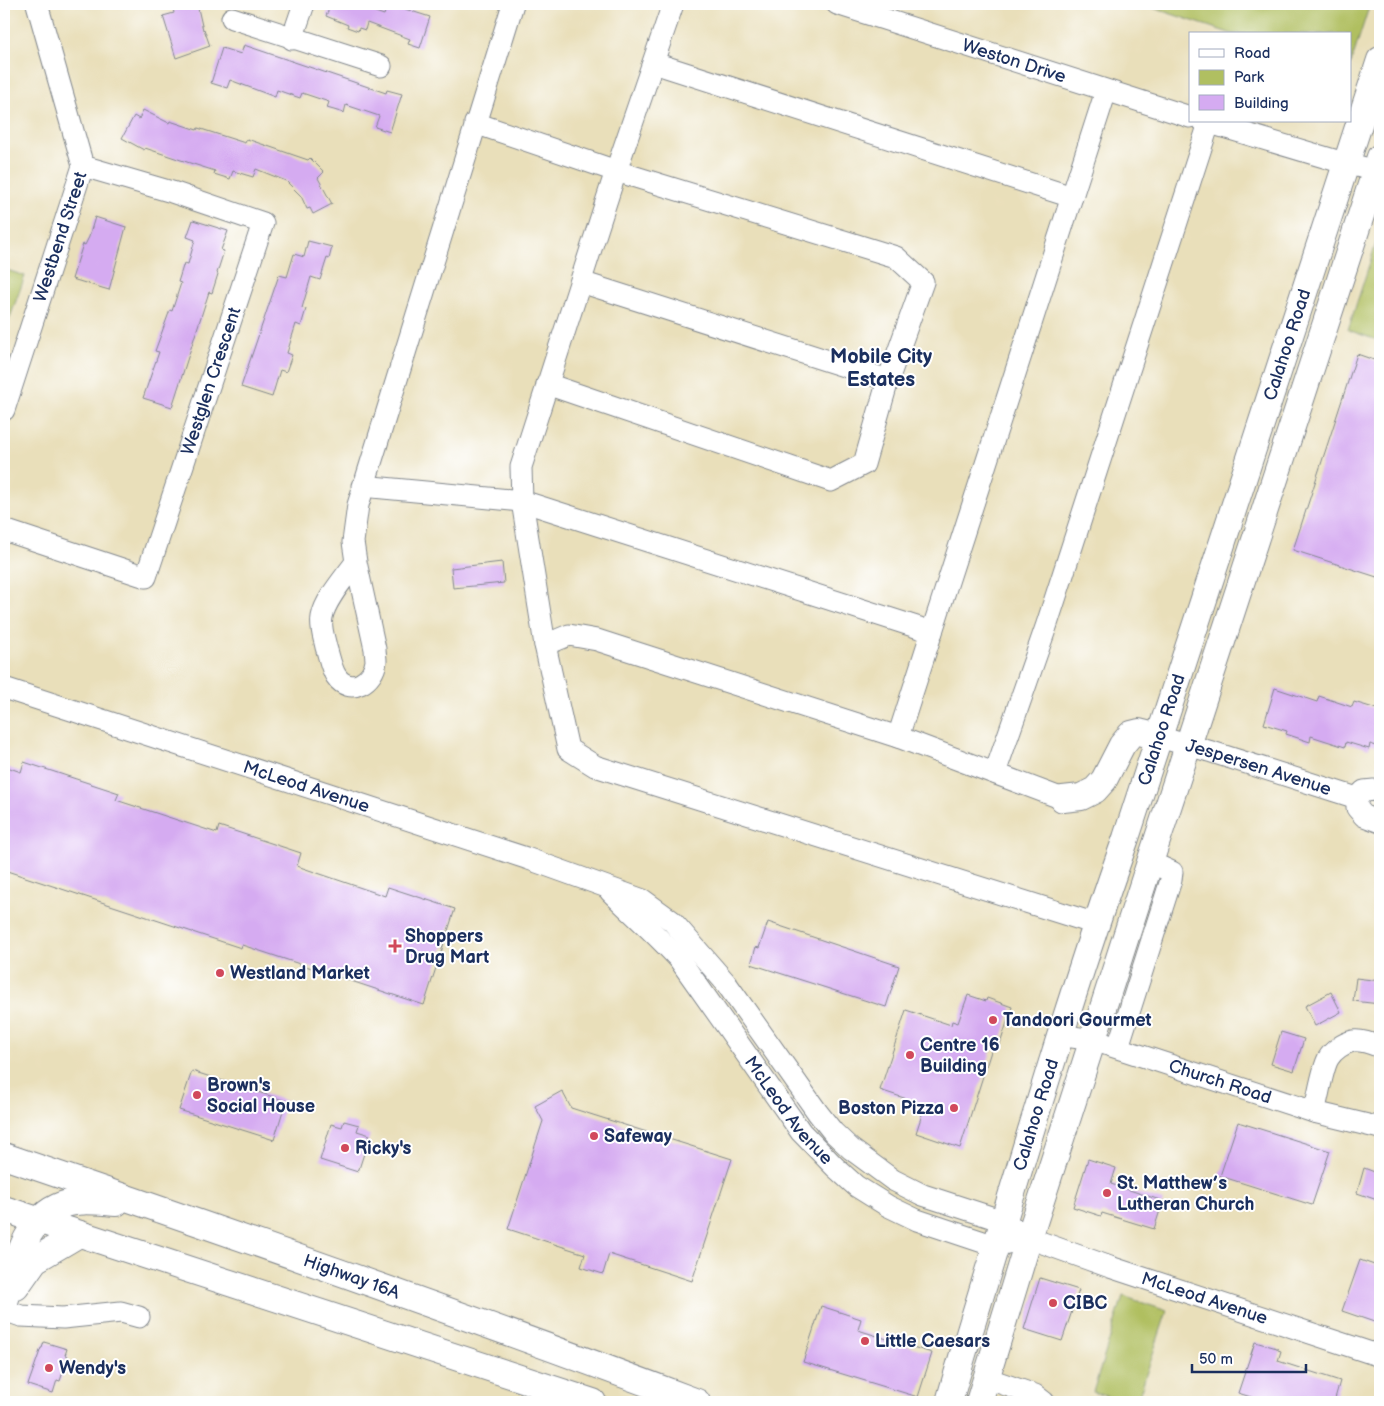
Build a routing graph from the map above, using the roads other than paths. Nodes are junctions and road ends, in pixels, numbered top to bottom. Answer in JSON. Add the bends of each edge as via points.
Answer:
{"nodes":[{"id":1,"x":37,"y":4,"type":"edge"},
{"id":2,"x":304,"y":4,"type":"edge"},
{"id":3,"x":513,"y":4,"type":"edge"},
{"id":4,"x":673,"y":4,"type":"edge"},
{"id":5,"x":838,"y":4,"type":"edge"},
{"id":6,"x":232,"y":18,"type":"dead end"},
{"id":7,"x":292,"y":39,"type":"junction"},
{"id":8,"x":1380,"y":60,"type":"edge"},
{"id":9,"x":654,"y":63,"type":"junction"},
{"id":10,"x":381,"y":66,"type":"dead end"},
{"id":11,"x":1106,"y":91,"type":"junction"},
{"id":12,"x":1189,"y":116,"type":"edge"},
{"id":13,"x":1200,"y":122,"type":"edge"},
{"id":14,"x":1208,"y":122,"type":"edge"},
{"id":15,"x":475,"y":123,"type":"junction"},
{"id":16,"x":1347,"y":163,"type":"junction"},
{"id":17,"x":83,"y":166,"type":"junction"},
{"id":18,"x":1379,"y":166,"type":"edge"},
{"id":19,"x":616,"y":171,"type":"junction"},
{"id":20,"x":1072,"y":197,"type":"junction"},
{"id":21,"x":580,"y":282,"type":"junction"},
{"id":22,"x":888,"y":380,"type":"junction"},
{"id":23,"x":547,"y":384,"type":"junction"},
{"id":24,"x":4,"y":410,"type":"edge"},
{"id":25,"x":362,"y":486,"type":"junction"},
{"id":26,"x":522,"y":501,"type":"junction"},
{"id":27,"x":4,"y":530,"type":"edge"},
{"id":28,"x":356,"y":562,"type":"junction"},
{"id":29,"x":932,"y":632,"type":"junction"},
{"id":30,"x":545,"y":645,"type":"junction"},
{"id":31,"x":4,"y":688,"type":"edge"},
{"id":32,"x":1159,"y":736,"type":"junction"},
{"id":33,"x":898,"y":737,"type":"junction"},
{"id":34,"x":1188,"y":744,"type":"junction"},
{"id":35,"x":995,"y":773,"type":"junction"},
{"id":36,"x":1380,"y":792,"type":"edge"},
{"id":37,"x":1357,"y":798,"type":"junction"},
{"id":38,"x":1063,"y":799,"type":"joint"},
{"id":39,"x":1380,"y":822,"type":"edge"},
{"id":40,"x":1150,"y":862,"type":"junction"},
{"id":41,"x":606,"y":887,"type":"junction"},
{"id":42,"x":1096,"y":924,"type":"junction"},
{"id":43,"x":1060,"y":1035,"type":"junction"},
{"id":44,"x":1093,"y":1040,"type":"junction"},
{"id":45,"x":1118,"y":1047,"type":"junction"},
{"id":46,"x":1380,"y":1047,"type":"edge"},
{"id":47,"x":1314,"y":1112,"type":"junction"},
{"id":48,"x":1380,"y":1128,"type":"edge"},
{"id":49,"x":4,"y":1156,"type":"edge"},
{"id":50,"x":147,"y":1205,"type":"junction"},
{"id":51,"x":4,"y":1209,"type":"edge"},
{"id":52,"x":38,"y":1220,"type":"junction"},
{"id":53,"x":1003,"y":1221,"type":"junction"},
{"id":54,"x":79,"y":1234,"type":"junction"},
{"id":55,"x":1029,"y":1238,"type":"junction"},
{"id":56,"x":4,"y":1241,"type":"edge"},
{"id":57,"x":995,"y":1246,"type":"junction"},
{"id":58,"x":6,"y":1301,"type":"edge"},
{"id":59,"x":139,"y":1317,"type":"dead end"},
{"id":60,"x":1380,"y":1356,"type":"edge"},
{"id":61,"x":982,"y":1390,"type":"edge"},
{"id":62,"x":593,"y":1402,"type":"edge"},
{"id":63,"x":697,"y":1402,"type":"edge"},
{"id":64,"x":949,"y":1402,"type":"edge"},
{"id":65,"x":1044,"y":1402,"type":"edge"}],
"edges":[{"from":1,"to":17,"type":"street","name":"Westbend Street"},
{"from":2,"to":7,"type":"street"},
{"from":3,"to":15,"type":"street"},
{"from":4,"to":9,"type":"street"},
{"from":5,"to":11,"type":"street","name":"Weston Drive"},
{"from":6,"to":7,"type":"street"},
{"from":7,"to":10,"type":"street"},
{"from":8,"to":16,"type":"main road","name":"Calahoo Road"},
{"from":9,"to":19,"type":"street"},
{"from":9,"to":20,"type":"street"},
{"from":11,"to":12,"type":"street","name":"Weston Drive"},
{"from":11,"to":20,"type":"street"},
{"from":13,"to":35,"type":"street","via":[[1047,624]]},
{"from":14,"to":16,"type":"street","name":"Weston Drive"},
{"from":15,"to":19,"type":"street"},
{"from":15,"to":25,"type":"street"},
{"from":16,"to":18,"type":"street","name":"Weston Drive"},
{"from":16,"to":32,"type":"main road","name":"Calahoo Road"},
{"from":17,"to":24,"type":"street","name":"Westbend Street"},
{"from":17,"to":27,"type":"street","name":"Westglen Crescent","via":[[263,223],[146,577]]},
{"from":18,"to":34,"type":"main road","name":"Calahoo Road"},
{"from":19,"to":21,"type":"street"},
{"from":19,"to":22,"type":"street","via":[[896,257],[923,282]]},
{"from":20,"to":29,"type":"street"},
{"from":21,"to":22,"type":"street"},
{"from":21,"to":23,"type":"street"},
{"from":22,"to":23,"type":"street","via":[[864,464],[831,481]]},
{"from":23,"to":26,"type":"street","via":[[521,467]]},
{"from":25,"to":26,"type":"street"},
{"from":25,"to":28,"type":"street","via":[[354,524]]},
{"from":26,"to":29,"type":"street"},
{"from":26,"to":30,"type":"street"},
{"from":28,"to":28,"type":"street","via":[[325,607],[321,627],[336,677],[350,686],[366,681],[376,662]]},
{"from":29,"to":33,"type":"street"},
{"from":30,"to":33,"type":"street","via":[[569,635],[596,640]]},
{"from":30,"to":42,"type":"street","via":[[568,749],[594,766]]},
{"from":31,"to":41,"type":"street","name":"McLeod Avenue","via":[[543,863]]},
{"from":32,"to":34,"type":"street","name":"Jespersen Avenue"},
{"from":32,"to":38,"type":"main road","via":[[1139,732],[1131,734],[1095,790],[1082,797]]},
{"from":32,"to":42,"type":"main road","name":"Calahoo Road"},
{"from":33,"to":35,"type":"street"},
{"from":34,"to":37,"type":"street","name":"Jespersen Avenue"},
{"from":34,"to":40,"type":"main road","name":"Calahoo Road"},
{"from":35,"to":38,"type":"street"},
{"from":36,"to":37,"type":"street","via":[[1364,791]]},
{"from":37,"to":39,"type":"street","via":[[1357,808],[1364,816]]},
{"from":40,"to":44,"type":"main road","name":"Calahoo Road"},
{"from":40,"to":45,"type":"street","via":[[1172,872],[1171,880]]},
{"from":41,"to":53,"type":"street","name":"McLeod Avenue","via":[[643,900],[672,921],[726,983],[818,1113],[851,1149],[893,1180],[923,1195]]},
{"from":41,"to":57,"type":"street","name":"McLeod Avenue","via":[[679,959],[801,1132],[834,1167],[856,1186],[888,1206],[917,1220]]},
{"from":42,"to":43,"type":"main road","name":"Calahoo Road"},
{"from":43,"to":44,"type":"street","name":"Church Road"},
{"from":43,"to":53,"type":"main road","name":"Calahoo Road"},
{"from":44,"to":45,"type":"street","name":"Church Road"},
{"from":44,"to":55,"type":"main road","name":"Calahoo Road"},
{"from":45,"to":47,"type":"street","name":"Church Road"},
{"from":46,"to":47,"type":"street","via":[[1352,1041],[1334,1051],[1328,1059]]},
{"from":47,"to":48,"type":"street","name":"Church Road"},
{"from":49,"to":50,"type":"main road","name":"Highway 16A"},
{"from":50,"to":52,"type":"main road","via":[[63,1204]]},
{"from":50,"to":63,"type":"main road","name":"Highway 16A"},
{"from":51,"to":52,"type":"main road"},
{"from":52,"to":54,"type":"main road"},
{"from":52,"to":58,"type":"main road","via":[[22,1250]]},
{"from":53,"to":55,"type":"street","name":"McLeod Avenue"},
{"from":53,"to":57,"type":"main road","name":"Calahoo Road"},
{"from":54,"to":58,"type":"main road","via":[[35,1260]]},
{"from":54,"to":62,"type":"main road"},
{"from":55,"to":57,"type":"street"},
{"from":55,"to":60,"type":"street","name":"McLeod Avenue"},
{"from":55,"to":61,"type":"main road","name":"Calahoo Road"},
{"from":56,"to":58,"type":"main road","via":[[12,1264]]},
{"from":57,"to":64,"type":"main road","name":"Calahoo Road"},
{"from":58,"to":59,"type":"street","via":[[21,1316],[63,1318],[121,1312]]},
{"from":61,"to":65,"type":"street","via":[[1035,1395]]}]}
